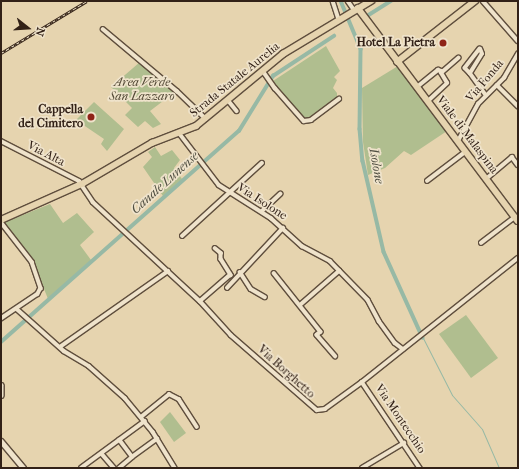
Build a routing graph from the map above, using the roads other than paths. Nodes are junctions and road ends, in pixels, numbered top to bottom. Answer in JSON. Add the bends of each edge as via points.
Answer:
{"nodes":[{"id":1,"x":333,"y":1,"type":"edge"},
{"id":2,"x":348,"y":1,"type":"edge"},
{"id":3,"x":371,"y":1,"type":"edge"},
{"id":4,"x":475,"y":2,"type":"edge"},
{"id":5,"x":484,"y":3,"type":"edge"},
{"id":6,"x":355,"y":10,"type":"junction"},
{"id":7,"x":340,"y":19,"type":"junction"},
{"id":8,"x":103,"y":29,"type":"dead end"},
{"id":9,"x":518,"y":41,"type":"edge"},
{"id":10,"x":518,"y":54,"type":"edge"},
{"id":11,"x":458,"y":58,"type":"dead end"},
{"id":12,"x":397,"y":62,"type":"junction"},
{"id":13,"x":264,"y":71,"type":"junction"},
{"id":14,"x":442,"y":71,"type":"junction"},
{"id":15,"x":470,"y":73,"type":"junction"},
{"id":16,"x":497,"y":85,"type":"junction"},
{"id":17,"x":417,"y":87,"type":"junction"},
{"id":18,"x":486,"y":96,"type":"junction"},
{"id":19,"x":339,"y":99,"type":"dead end"},
{"id":20,"x":228,"y":100,"type":"junction"},
{"id":21,"x":428,"y":102,"type":"junction"},
{"id":22,"x":518,"y":106,"type":"edge"},
{"id":23,"x":238,"y":111,"type":"dead end"},
{"id":24,"x":206,"y":119,"type":"junction"},
{"id":25,"x":180,"y":134,"type":"junction"},
{"id":26,"x":1,"y":141,"type":"edge"},
{"id":27,"x":458,"y":142,"type":"junction"},
{"id":28,"x":465,"y":152,"type":"junction"},
{"id":29,"x":262,"y":163,"type":"dead end"},
{"id":30,"x":518,"y":165,"type":"edge"},
{"id":31,"x":486,"y":179,"type":"junction"},
{"id":32,"x":427,"y":181,"type":"dead end"},
{"id":33,"x":82,"y":184,"type":"junction"},
{"id":34,"x":230,"y":194,"type":"junction"},
{"id":35,"x":280,"y":194,"type":"dead end"},
{"id":36,"x":262,"y":211,"type":"junction"},
{"id":37,"x":517,"y":220,"type":"edge"},
{"id":38,"x":1,"y":221,"type":"edge"},
{"id":39,"x":283,"y":228,"type":"junction"},
{"id":40,"x":182,"y":236,"type":"dead end"},
{"id":41,"x":481,"y":243,"type":"dead end"},
{"id":42,"x":215,"y":248,"type":"dead end"},
{"id":43,"x":518,"y":258,"type":"edge"},
{"id":44,"x":168,"y":271,"type":"junction"},
{"id":45,"x":339,"y":271,"type":"junction"},
{"id":46,"x":240,"y":272,"type":"junction"},
{"id":47,"x":274,"y":273,"type":"dead end"},
{"id":48,"x":230,"y":275,"type":"junction"},
{"id":49,"x":235,"y":278,"type":"junction"},
{"id":50,"x":227,"y":288,"type":"dead end"},
{"id":51,"x":265,"y":297,"type":"dead end"},
{"id":52,"x":200,"y":301,"type":"junction"},
{"id":53,"x":300,"y":305,"type":"junction"},
{"id":54,"x":17,"y":309,"type":"junction"},
{"id":55,"x":1,"y":319,"type":"edge"},
{"id":56,"x":60,"y":347,"type":"junction"},
{"id":57,"x":403,"y":349,"type":"junction"},
{"id":58,"x":335,"y":356,"type":"dead end"},
{"id":59,"x":362,"y":382,"type":"junction"},
{"id":60,"x":1,"y":385,"type":"edge"},
{"id":61,"x":1,"y":395,"type":"edge"},
{"id":62,"x":140,"y":417,"type":"junction"},
{"id":63,"x":145,"y":421,"type":"junction"},
{"id":64,"x":196,"y":427,"type":"dead end"},
{"id":65,"x":157,"y":439,"type":"junction"},
{"id":66,"x":119,"y":440,"type":"junction"},
{"id":67,"x":1,"y":442,"type":"edge"},
{"id":68,"x":404,"y":443,"type":"junction"},
{"id":69,"x":102,"y":454,"type":"junction"},
{"id":70,"x":132,"y":457,"type":"junction"},
{"id":71,"x":88,"y":467,"type":"edge"},
{"id":72,"x":24,"y":468,"type":"edge"},
{"id":73,"x":81,"y":468,"type":"edge"},
{"id":74,"x":114,"y":468,"type":"edge"},
{"id":75,"x":119,"y":468,"type":"edge"},
{"id":76,"x":175,"y":468,"type":"edge"},
{"id":77,"x":362,"y":468,"type":"edge"},
{"id":78,"x":420,"y":468,"type":"edge"}],
"edges":[{"from":1,"to":7,"type":"street"},
{"from":2,"to":6,"type":"street"},
{"from":3,"to":6,"type":"main road","name":"Strada Statale Aurelia"},
{"from":4,"to":5,"type":"street"},
{"from":4,"to":12,"type":"main road"},
{"from":5,"to":9,"type":"street"},
{"from":6,"to":7,"type":"main road","name":"Strada Statale Aurelia"},
{"from":6,"to":12,"type":"main road","name":"Viale di Malaspina","via":[[365,18]]},
{"from":7,"to":13,"type":"main road","name":"Strada Statale Aurelia","via":[[284,54]]},
{"from":8,"to":24,"type":"street","via":[[177,91]]},
{"from":10,"to":16,"type":"street","name":"Via Fonda"},
{"from":11,"to":14,"type":"street"},
{"from":12,"to":17,"type":"main road","name":"Viale di Malaspina"},
{"from":13,"to":19,"type":"street","via":[[304,121],[311,120]]},
{"from":13,"to":20,"type":"main road","name":"Strada Statale Aurelia"},
{"from":14,"to":17,"type":"street","via":[[438,70]]},
{"from":14,"to":21,"type":"street","via":[[447,83]]},
{"from":15,"to":15,"type":"street","via":[[482,54],[480,49],[466,66]]},
{"from":15,"to":18,"type":"street"},
{"from":16,"to":18,"type":"street","name":"Via Fonda"},
{"from":16,"to":22,"type":"street"},
{"from":17,"to":21,"type":"main road","name":"Viale di Malaspina"},
{"from":18,"to":27,"type":"street","name":"Via Fonda","via":[[474,110]]},
{"from":20,"to":23,"type":"street"},
{"from":20,"to":24,"type":"main road","name":"Strada Statale Aurelia"},
{"from":21,"to":27,"type":"main road","name":"Viale di Malaspina"},
{"from":24,"to":25,"type":"main road","name":"Strada Statale Aurelia"},
{"from":25,"to":33,"type":"main road","name":"Strada Statale Aurelia","via":[[152,143]]},
{"from":25,"to":34,"type":"street","name":"Via Isolone","via":[[203,168]]},
{"from":26,"to":33,"type":"street","name":"Via Alta"},
{"from":27,"to":28,"type":"main road","name":"Viale di Malaspina"},
{"from":28,"to":31,"type":"main road","name":"Viale di Malaspina"},
{"from":28,"to":32,"type":"street"},
{"from":29,"to":34,"type":"street"},
{"from":30,"to":31,"type":"street","via":[[512,157]]},
{"from":31,"to":37,"type":"main road","name":"Viale di Malaspina"},
{"from":33,"to":38,"type":"main road","name":"Strada Statale Aurelia"},
{"from":33,"to":44,"type":"street","name":"Via Borghetto","via":[[93,202]]},
{"from":34,"to":36,"type":"street","name":"Via Isolone"},
{"from":34,"to":40,"type":"street"},
{"from":35,"to":36,"type":"street"},
{"from":36,"to":39,"type":"street","name":"Via Isolone"},
{"from":37,"to":41,"type":"street"},
{"from":38,"to":54,"type":"street","via":[[29,257],[40,287],[38,294]]},
{"from":39,"to":45,"type":"street","name":"Via Isolone","via":[[302,246],[324,256]]},
{"from":39,"to":46,"type":"street"},
{"from":42,"to":48,"type":"street","via":[[221,253],[221,259]]},
{"from":43,"to":57,"type":"street","name":"Via Borghetto"},
{"from":44,"to":52,"type":"street","name":"Via Borghetto"},
{"from":44,"to":56,"type":"street"},
{"from":45,"to":53,"type":"street"},
{"from":45,"to":57,"type":"street","name":"Via Isolone","via":[[368,300],[383,326]]},
{"from":46,"to":49,"type":"street"},
{"from":46,"to":51,"type":"street","via":[[252,289]]},
{"from":47,"to":53,"type":"street"},
{"from":48,"to":49,"type":"street"},
{"from":48,"to":52,"type":"street"},
{"from":49,"to":50,"type":"street"},
{"from":52,"to":59,"type":"street","name":"Via Borghetto","via":[[219,323],[315,410],[325,409]]},
{"from":53,"to":58,"type":"street","via":[[321,332],[317,335]]},
{"from":54,"to":55,"type":"street"},
{"from":54,"to":56,"type":"street"},
{"from":56,"to":62,"type":"street","via":[[125,398]]},
{"from":57,"to":59,"type":"street","name":"Via Borghetto"},
{"from":59,"to":68,"type":"street","name":"Via Montecchio"},
{"from":60,"to":61,"type":"street"},
{"from":62,"to":63,"type":"street"},
{"from":62,"to":64,"type":"street","via":[[169,394],[179,399]]},
{"from":63,"to":65,"type":"street"},
{"from":63,"to":66,"type":"street"},
{"from":65,"to":70,"type":"street"},
{"from":65,"to":76,"type":"street"},
{"from":66,"to":69,"type":"street"},
{"from":66,"to":70,"type":"street"},
{"from":67,"to":72,"type":"street"},
{"from":68,"to":77,"type":"street"},
{"from":68,"to":78,"type":"street","name":"Via Montecchio"},
{"from":69,"to":71,"type":"street"},
{"from":69,"to":74,"type":"street"},
{"from":70,"to":75,"type":"street"},
{"from":71,"to":73,"type":"street"}]}
